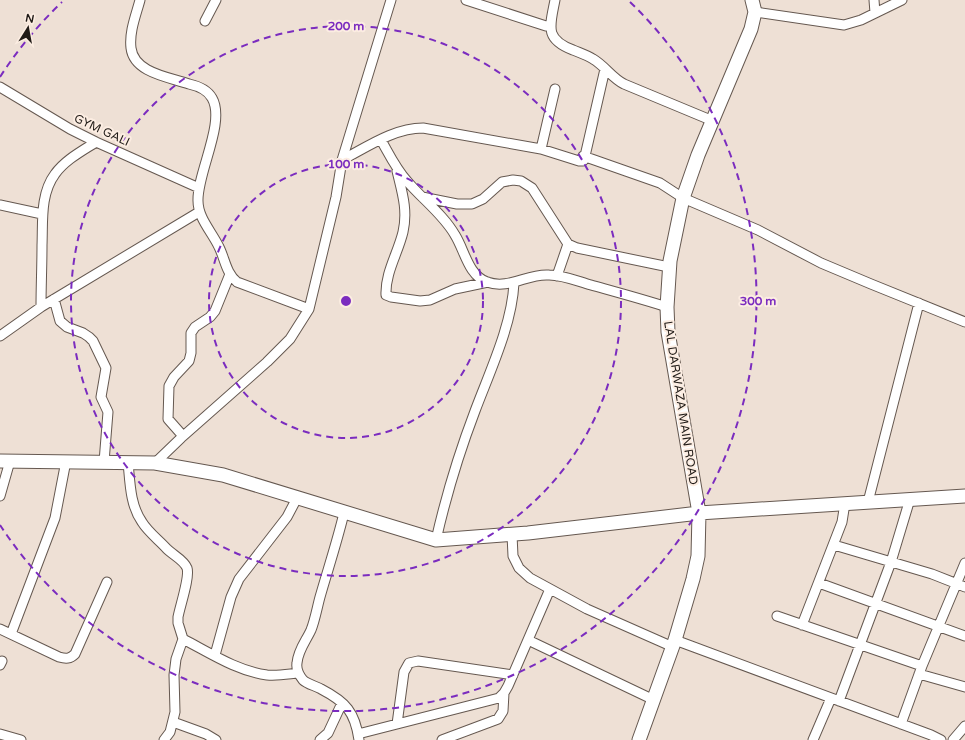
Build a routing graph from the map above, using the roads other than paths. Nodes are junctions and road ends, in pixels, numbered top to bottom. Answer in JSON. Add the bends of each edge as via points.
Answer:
{"nodes":[{"id":1,"x":140,"y":0,"type":"edge"},
{"id":2,"x":216,"y":0,"type":"edge"},
{"id":3,"x":391,"y":0,"type":"edge"},
{"id":4,"x":466,"y":0,"type":"edge"},
{"id":5,"x":555,"y":0,"type":"edge"},
{"id":6,"x":874,"y":0,"type":"edge"},
{"id":7,"x":902,"y":0,"type":"edge"},
{"id":8,"x":754,"y":6,"type":"edge"},
{"id":9,"x":875,"y":13,"type":"junction"},
{"id":10,"x":205,"y":21,"type":"dead end"},
{"id":11,"x":546,"y":26,"type":"dead end"},
{"id":12,"x":605,"y":69,"type":"junction"},
{"id":13,"x":0,"y":87,"type":"edge"},
{"id":14,"x":555,"y":89,"type":"dead end"},
{"id":15,"x":712,"y":121,"type":"junction"},
{"id":16,"x":381,"y":140,"type":"junction"},
{"id":17,"x":96,"y":142,"type":"junction"},
{"id":18,"x":541,"y":150,"type":"junction"},
{"id":19,"x":584,"y":156,"type":"junction"},
{"id":20,"x":342,"y":160,"type":"junction"},
{"id":21,"x":396,"y":167,"type":"junction"},
{"id":22,"x":198,"y":188,"type":"junction"},
{"id":23,"x":422,"y":197,"type":"junction"},
{"id":24,"x":683,"y":198,"type":"junction"},
{"id":25,"x":2,"y":206,"type":"edge"},
{"id":26,"x":199,"y":212,"type":"junction"},
{"id":27,"x":42,"y":214,"type":"junction"},
{"id":28,"x":0,"y":215,"type":"edge"},
{"id":29,"x":568,"y":244,"type":"junction"},
{"id":30,"x":669,"y":267,"type":"junction"},
{"id":31,"x":230,"y":274,"type":"junction"},
{"id":32,"x":557,"y":276,"type":"junction"},
{"id":33,"x":488,"y":282,"type":"junction"},
{"id":34,"x":514,"y":283,"type":"junction"},
{"id":35,"x":54,"y":299,"type":"junction"},
{"id":36,"x":919,"y":303,"type":"junction"},
{"id":37,"x":41,"y":307,"type":"junction"},
{"id":38,"x":667,"y":307,"type":"junction"},
{"id":39,"x":308,"y":309,"type":"junction"},
{"id":40,"x":965,"y":322,"type":"edge"},
{"id":41,"x":0,"y":336,"type":"edge"},
{"id":42,"x":183,"y":436,"type":"junction"},
{"id":43,"x":5,"y":461,"type":"edge"},
{"id":44,"x":66,"y":461,"type":"junction"},
{"id":45,"x":104,"y":462,"type":"junction"},
{"id":46,"x":128,"y":462,"type":"junction"},
{"id":47,"x":155,"y":463,"type":"junction"},
{"id":48,"x":0,"y":496,"type":"edge"},
{"id":49,"x":965,"y":496,"type":"edge"},
{"id":50,"x":297,"y":498,"type":"junction"},
{"id":51,"x":910,"y":499,"type":"junction"},
{"id":52,"x":868,"y":502,"type":"junction"},
{"id":53,"x":845,"y":503,"type":"junction"},
{"id":54,"x":344,"y":513,"type":"junction"},
{"id":55,"x":699,"y":513,"type":"junction"},
{"id":56,"x":512,"y":534,"type":"junction"},
{"id":57,"x":436,"y":540,"type":"junction"},
{"id":58,"x":834,"y":545,"type":"junction"},
{"id":59,"x":891,"y":562,"type":"junction"},
{"id":60,"x":965,"y":563,"type":"edge"},
{"id":61,"x":107,"y":582,"type":"dead end"},
{"id":62,"x":819,"y":583,"type":"junction"},
{"id":63,"x":961,"y":585,"type":"edge"},
{"id":64,"x":550,"y":589,"type":"junction"},
{"id":65,"x":876,"y":603,"type":"junction"},
{"id":66,"x":777,"y":616,"type":"dead end"},
{"id":67,"x":802,"y":625,"type":"junction"},
{"id":68,"x":939,"y":626,"type":"junction"},
{"id":69,"x":0,"y":629,"type":"edge"},
{"id":70,"x":11,"y":634,"type":"junction"},
{"id":71,"x":965,"y":636,"type":"edge"},
{"id":72,"x":183,"y":639,"type":"junction"},
{"id":73,"x":528,"y":640,"type":"junction"},
{"id":74,"x":674,"y":644,"type":"junction"},
{"id":75,"x":860,"y":645,"type":"junction"},
{"id":76,"x":215,"y":655,"type":"junction"},
{"id":77,"x":921,"y":670,"type":"junction"},
{"id":78,"x":298,"y":673,"type":"junction"},
{"id":79,"x":513,"y":675,"type":"junction"},
{"id":80,"x":965,"y":687,"type":"edge"},
{"id":81,"x":504,"y":693,"type":"junction"},
{"id":82,"x":835,"y":699,"type":"junction"},
{"id":83,"x":654,"y":700,"type":"junction"},
{"id":84,"x":342,"y":703,"type":"junction"},
{"id":85,"x":173,"y":722,"type":"junction"},
{"id":86,"x":397,"y":724,"type":"junction"},
{"id":87,"x":901,"y":724,"type":"junction"},
{"id":88,"x":965,"y":726,"type":"edge"},
{"id":89,"x":0,"y":734,"type":"edge"},
{"id":90,"x":358,"y":737,"type":"edge"},
{"id":91,"x":21,"y":740,"type":"edge"},
{"id":92,"x":164,"y":740,"type":"edge"},
{"id":93,"x":216,"y":740,"type":"edge"},
{"id":94,"x":320,"y":740,"type":"edge"},
{"id":95,"x":442,"y":740,"type":"edge"},
{"id":96,"x":639,"y":740,"type":"edge"},
{"id":97,"x":813,"y":740,"type":"edge"},
{"id":98,"x":941,"y":740,"type":"edge"},
{"id":99,"x":953,"y":740,"type":"edge"}],
"edges":[{"from":1,"to":22,"type":"street","via":[[131,38],[134,57],[140,65],[157,74],[207,91],[215,104],[215,125]]},
{"from":2,"to":10,"type":"street"},
{"from":3,"to":20,"type":"street"},
{"from":4,"to":11,"type":"street"},
{"from":5,"to":12,"type":"street","via":[[552,36],[557,42],[595,59]]},
{"from":6,"to":9,"type":"street"},
{"from":7,"to":9,"type":"street"},
{"from":8,"to":9,"type":"street","via":[[844,26]]},
{"from":8,"to":15,"type":"street","name":"LAL DARWAZA MAIN ROAD","via":[[751,29]]},
{"from":12,"to":15,"type":"street","via":[[619,82],[633,89]]},
{"from":12,"to":19,"type":"street"},
{"from":13,"to":17,"type":"street","name":"GYM GALI"},
{"from":14,"to":18,"type":"street"},
{"from":15,"to":24,"type":"street","name":"LAL DARWAZA MAIN ROAD"},
{"from":16,"to":18,"type":"street","via":[[407,130],[423,128]]},
{"from":16,"to":20,"type":"street"},
{"from":16,"to":21,"type":"street"},
{"from":17,"to":22,"type":"street","name":"GYM GALI"},
{"from":17,"to":27,"type":"street","via":[[68,160],[54,175]]},
{"from":18,"to":19,"type":"street","via":[[579,161],[583,161]]},
{"from":19,"to":24,"type":"street","via":[[660,183]]},
{"from":20,"to":39,"type":"street"},
{"from":21,"to":23,"type":"street"},
{"from":21,"to":33,"type":"street","via":[[406,211],[386,295],[420,301],[430,300],[455,289]]},
{"from":22,"to":26,"type":"street"},
{"from":23,"to":29,"type":"street","via":[[457,204],[472,204],[483,199],[502,182],[521,181],[532,188]]},
{"from":23,"to":33,"type":"street","via":[[447,223],[476,274]]},
{"from":24,"to":30,"type":"street","name":"LAL DARWAZA MAIN ROAD"},
{"from":24,"to":36,"type":"street","via":[[758,230],[822,263]]},
{"from":25,"to":27,"type":"street"},
{"from":25,"to":28,"type":"street"},
{"from":26,"to":31,"type":"street"},
{"from":26,"to":35,"type":"street"},
{"from":27,"to":37,"type":"street"},
{"from":29,"to":30,"type":"street"},
{"from":29,"to":32,"type":"street"},
{"from":30,"to":38,"type":"street","name":"LAL DARWAZA MAIN ROAD"},
{"from":31,"to":39,"type":"street","via":[[237,282]]},
{"from":31,"to":42,"type":"street","via":[[215,311],[192,330],[189,361],[169,386],[168,419]]},
{"from":32,"to":34,"type":"street","via":[[542,275]]},
{"from":32,"to":38,"type":"street"},
{"from":33,"to":34,"type":"street"},
{"from":34,"to":57,"type":"street","via":[[510,314],[465,438]]},
{"from":35,"to":37,"type":"street"},
{"from":35,"to":45,"type":"street","via":[[60,321],[93,341],[106,368],[101,397],[108,412]]},
{"from":36,"to":40,"type":"street"},
{"from":36,"to":52,"type":"street"},
{"from":37,"to":41,"type":"street"},
{"from":38,"to":55,"type":"street","name":"LAL DARWAZA MAIN ROAD","via":[[671,347]]},
{"from":39,"to":42,"type":"street","via":[[290,338],[267,362]]},
{"from":42,"to":47,"type":"street"},
{"from":43,"to":44,"type":"street"},
{"from":43,"to":48,"type":"street"},
{"from":44,"to":45,"type":"street"},
{"from":44,"to":70,"type":"street","via":[[55,518]]},
{"from":45,"to":46,"type":"street"},
{"from":46,"to":47,"type":"street"},
{"from":46,"to":72,"type":"street","via":[[136,512],[142,522],[187,568],[178,617]]},
{"from":47,"to":50,"type":"street","via":[[222,475]]},
{"from":49,"to":51,"type":"street"},
{"from":50,"to":54,"type":"street"},
{"from":50,"to":76,"type":"street","via":[[287,517],[239,579],[231,597]]},
{"from":51,"to":52,"type":"street"},
{"from":51,"to":59,"type":"street"},
{"from":52,"to":53,"type":"street"},
{"from":53,"to":55,"type":"street"},
{"from":53,"to":58,"type":"street"},
{"from":54,"to":57,"type":"street"},
{"from":54,"to":78,"type":"street","via":[[311,630],[299,653]]},
{"from":55,"to":56,"type":"street"},
{"from":55,"to":74,"type":"street","name":"LAL DARWAZA MAIN ROAD","via":[[698,556]]},
{"from":56,"to":57,"type":"street"},
{"from":56,"to":64,"type":"street","via":[[513,556],[520,568],[530,578]]},
{"from":58,"to":59,"type":"street"},
{"from":58,"to":62,"type":"street"},
{"from":59,"to":63,"type":"street"},
{"from":59,"to":65,"type":"street"},
{"from":60,"to":63,"type":"street"},
{"from":61,"to":70,"type":"street","via":[[75,654],[71,657],[64,659]]},
{"from":62,"to":65,"type":"street"},
{"from":62,"to":67,"type":"street"},
{"from":63,"to":68,"type":"street"},
{"from":64,"to":73,"type":"street"},
{"from":64,"to":74,"type":"street","via":[[602,616]]},
{"from":65,"to":68,"type":"street"},
{"from":65,"to":75,"type":"street"},
{"from":66,"to":67,"type":"street"},
{"from":67,"to":75,"type":"street"},
{"from":68,"to":71,"type":"street"},
{"from":68,"to":77,"type":"street"},
{"from":69,"to":70,"type":"street"},
{"from":72,"to":76,"type":"street"},
{"from":72,"to":85,"type":"street","via":[[174,675],[176,700]]},
{"from":73,"to":79,"type":"street"},
{"from":73,"to":83,"type":"street"},
{"from":74,"to":82,"type":"street"},
{"from":74,"to":83,"type":"street","name":"LAL DARWAZA MAIN ROAD"},
{"from":75,"to":77,"type":"street"},
{"from":75,"to":82,"type":"street"},
{"from":76,"to":78,"type":"street","via":[[252,672],[278,675]]},
{"from":77,"to":80,"type":"street"},
{"from":77,"to":87,"type":"street"},
{"from":78,"to":84,"type":"street","via":[[303,681]]},
{"from":79,"to":81,"type":"street"},
{"from":79,"to":86,"type":"street","via":[[418,661],[409,662],[404,672]]},
{"from":81,"to":86,"type":"street","via":[[499,698]]},
{"from":81,"to":95,"type":"street","via":[[503,711],[498,719]]},
{"from":82,"to":87,"type":"street"},
{"from":82,"to":97,"type":"street"},
{"from":83,"to":96,"type":"street","name":"LAL DARWAZA MAIN ROAD"},
{"from":84,"to":90,"type":"street","via":[[356,723]]},
{"from":84,"to":94,"type":"street","via":[[328,733]]},
{"from":85,"to":92,"type":"street"},
{"from":85,"to":93,"type":"street"},
{"from":86,"to":90,"type":"street"},
{"from":87,"to":98,"type":"street"},
{"from":88,"to":99,"type":"street"},
{"from":89,"to":91,"type":"street"}]}
